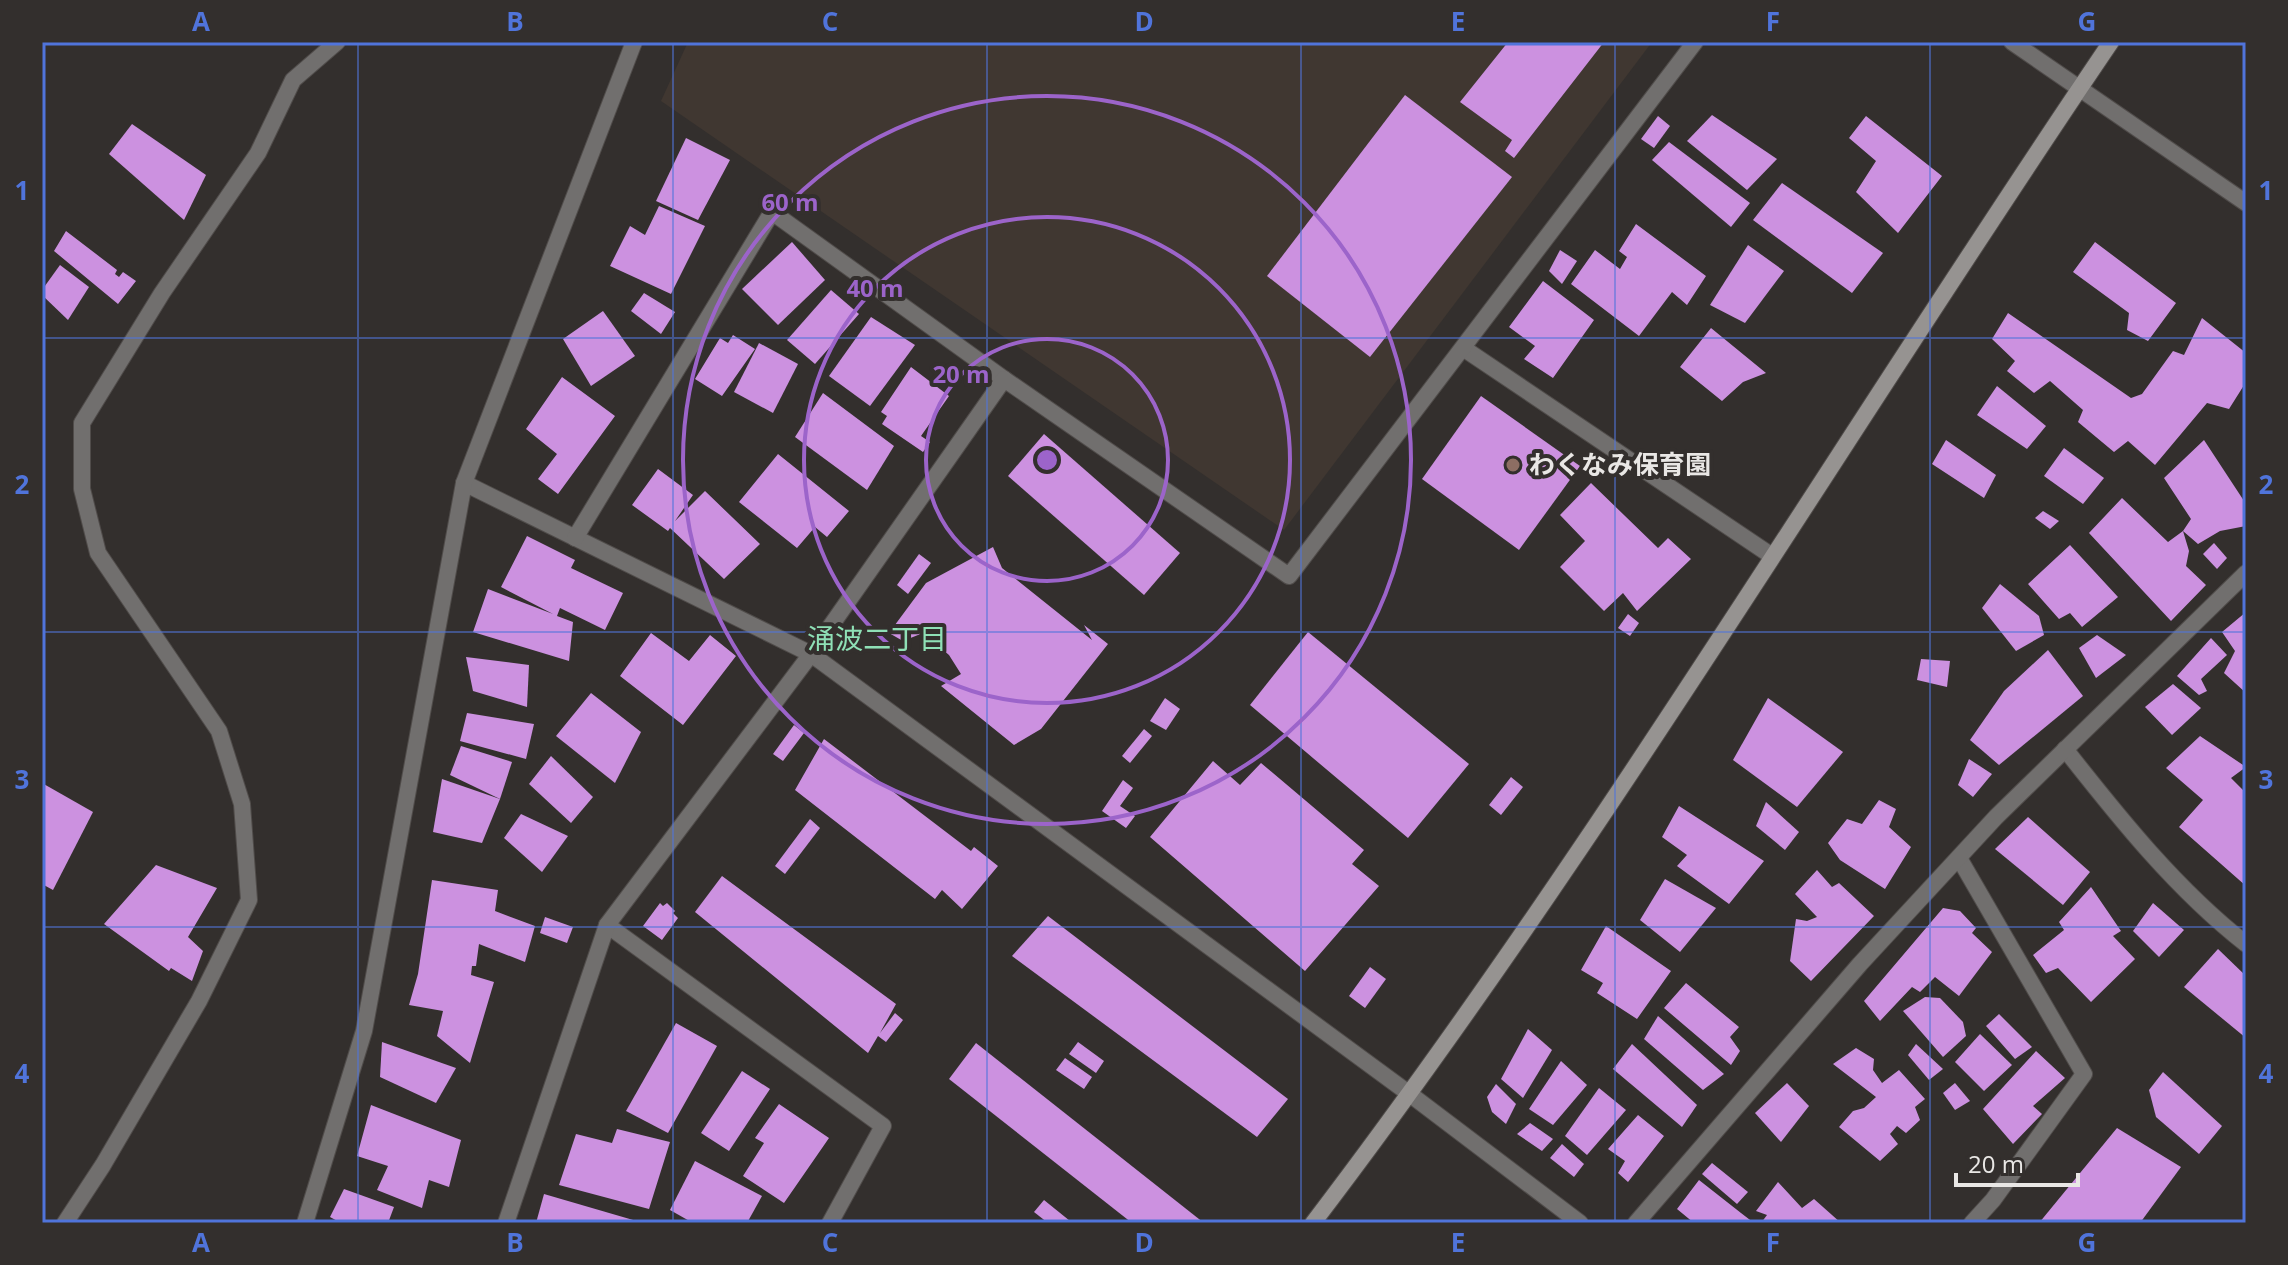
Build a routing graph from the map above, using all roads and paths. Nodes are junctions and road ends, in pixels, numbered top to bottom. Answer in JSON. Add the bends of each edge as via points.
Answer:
{"nodes":[{"id":1,"x":337,"y":42,"type":"edge"},
{"id":2,"x":634,"y":42,"type":"edge"},
{"id":3,"x":1695,"y":42,"type":"edge"},
{"id":4,"x":2012,"y":42,"type":"edge"},
{"id":5,"x":2111,"y":42,"type":"edge"},
{"id":6,"x":2079,"y":88,"type":"junction"},
{"id":7,"x":2246,"y":203,"type":"edge"},
{"id":8,"x":1463,"y":348,"type":"junction"},
{"id":9,"x":1004,"y":379,"type":"junction"},
{"id":10,"x":464,"y":483,"type":"junction"},
{"id":11,"x":575,"y":538,"type":"junction"},
{"id":12,"x":1772,"y":556,"type":"junction"},
{"id":13,"x":2246,"y":573,"type":"edge"},
{"id":14,"x":811,"y":654,"type":"junction"},
{"id":15,"x":2065,"y":749,"type":"junction"},
{"id":16,"x":1959,"y":858,"type":"junction"},
{"id":17,"x":607,"y":925,"type":"junction"},
{"id":18,"x":2246,"y":944,"type":"edge"},
{"id":19,"x":1411,"y":1095,"type":"junction"},
{"id":20,"x":65,"y":1223,"type":"edge"},
{"id":21,"x":305,"y":1223,"type":"edge"},
{"id":22,"x":506,"y":1223,"type":"edge"},
{"id":23,"x":830,"y":1223,"type":"edge"},
{"id":24,"x":1313,"y":1223,"type":"edge"},
{"id":25,"x":1580,"y":1223,"type":"edge"},
{"id":26,"x":1636,"y":1223,"type":"edge"},
{"id":27,"x":1972,"y":1223,"type":"edge"}],
"edges":[{"from":1,"to":20,"type":"street","via":[[293,80],[258,153],[82,423],[82,489],[98,553],[219,731],[242,804],[249,900],[199,1001]]},
{"from":2,"to":10,"type":"street"},
{"from":3,"to":8,"type":"street"},
{"from":4,"to":6,"type":"street"},
{"from":5,"to":6,"type":"street"},
{"from":6,"to":7,"type":"street"},
{"from":6,"to":12,"type":"street"},
{"from":8,"to":9,"type":"street","via":[[1289,576]]},
{"from":8,"to":12,"type":"street"},
{"from":9,"to":11,"type":"street","via":[[772,212]]},
{"from":9,"to":14,"type":"street"},
{"from":10,"to":11,"type":"street"},
{"from":10,"to":21,"type":"street","via":[[364,1031]]},
{"from":11,"to":14,"type":"street"},
{"from":12,"to":19,"type":"street"},
{"from":13,"to":15,"type":"street"},
{"from":14,"to":17,"type":"street"},
{"from":14,"to":19,"type":"street"},
{"from":15,"to":16,"type":"street"},
{"from":15,"to":18,"type":"street","via":[[2133,835]]},
{"from":16,"to":26,"type":"street"},
{"from":16,"to":27,"type":"street","via":[[2084,1074]]},
{"from":17,"to":22,"type":"street"},
{"from":17,"to":23,"type":"street","via":[[883,1126]]},
{"from":19,"to":24,"type":"street"},
{"from":19,"to":25,"type":"street"}]}
